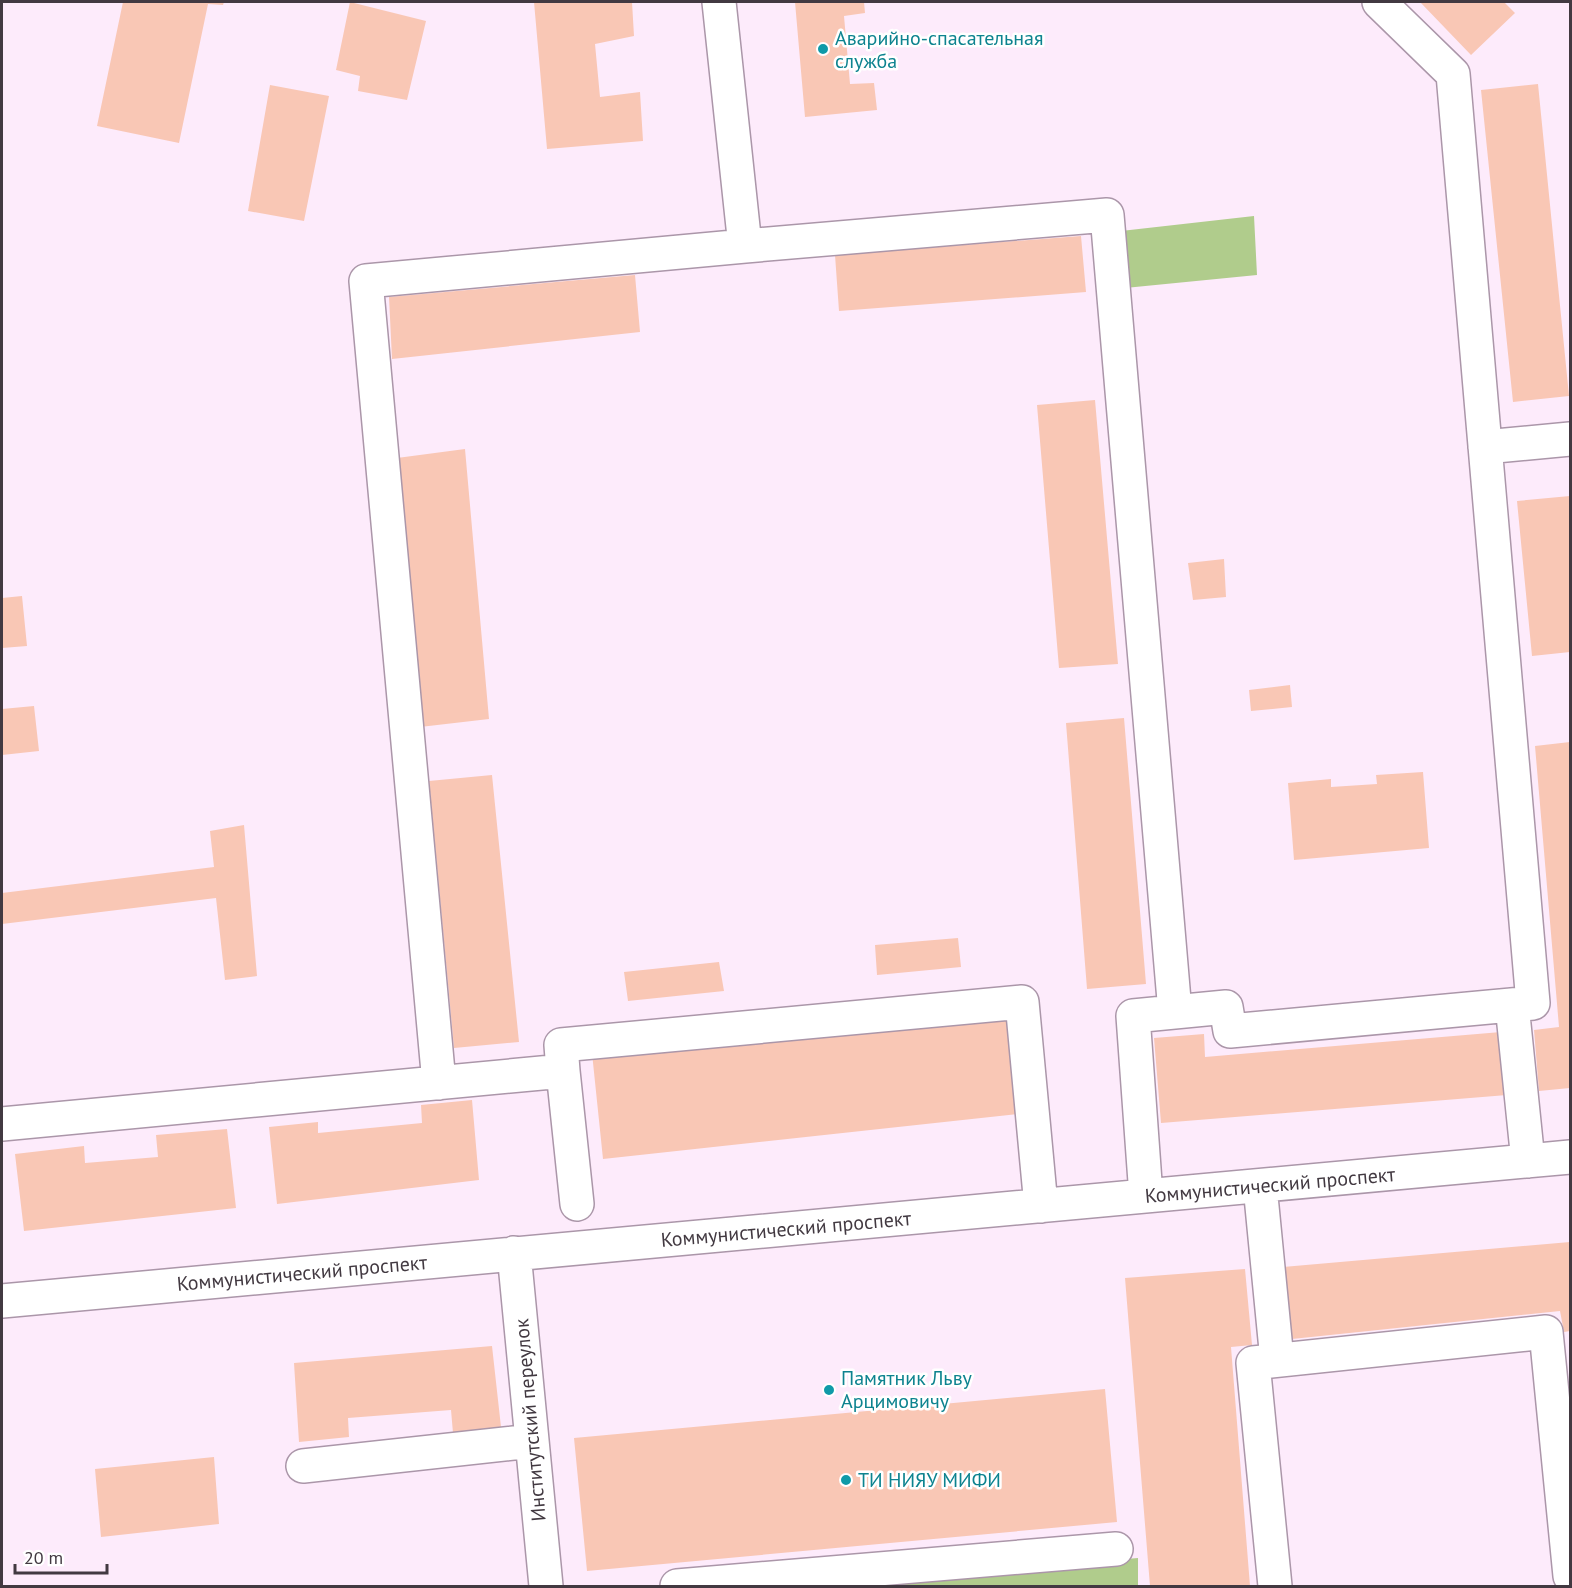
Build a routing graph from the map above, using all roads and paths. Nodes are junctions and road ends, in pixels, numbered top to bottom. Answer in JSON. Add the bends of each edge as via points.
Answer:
{"nodes":[{"id":1,"x":719,"y":2,"type":"edge"},
{"id":2,"x":1378,"y":2,"type":"edge"},
{"id":3,"x":746,"y":246,"type":"junction"},
{"id":4,"x":1570,"y":439,"type":"edge"},
{"id":5,"x":1485,"y":447,"type":"junction"},
{"id":6,"x":1512,"y":1005,"type":"junction"},
{"id":7,"x":1175,"y":1012,"type":"junction"},
{"id":8,"x":563,"y":1071,"type":"junction"},
{"id":9,"x":439,"y":1083,"type":"junction"},
{"id":10,"x":2,"y":1124,"type":"edge"},
{"id":11,"x":1570,"y":1158,"type":"edge"},
{"id":12,"x":1528,"y":1161,"type":"junction"},
{"id":13,"x":1260,"y":1186,"type":"junction"},
{"id":14,"x":1146,"y":1196,"type":"junction"},
{"id":15,"x":577,"y":1204,"type":"dead end"},
{"id":16,"x":1041,"y":1206,"type":"junction"},
{"id":17,"x":514,"y":1253,"type":"junction"},
{"id":18,"x":2,"y":1301,"type":"edge"},
{"id":19,"x":1277,"y":1360,"type":"junction"},
{"id":20,"x":532,"y":1441,"type":"junction"},
{"id":21,"x":303,"y":1466,"type":"dead end"},
{"id":22,"x":1116,"y":1549,"type":"dead end"},
{"id":23,"x":1570,"y":1576,"type":"edge"},
{"id":24,"x":546,"y":1587,"type":"edge"},
{"id":25,"x":677,"y":1587,"type":"edge"},
{"id":26,"x":1275,"y":1587,"type":"edge"}],
"edges":[{"from":1,"to":3,"type":"street"},
{"from":2,"to":5,"type":"street","via":[[1454,74]]},
{"from":3,"to":7,"type":"street","via":[[1107,214]]},
{"from":3,"to":9,"type":"street","via":[[366,281]]},
{"from":4,"to":5,"type":"street"},
{"from":5,"to":6,"type":"street","via":[[1533,1003]]},
{"from":6,"to":7,"type":"street","via":[[1230,1031],[1226,1007]]},
{"from":6,"to":12,"type":"street"},
{"from":7,"to":14,"type":"street","via":[[1133,1016]]},
{"from":8,"to":9,"type":"street"},
{"from":8,"to":15,"type":"street"},
{"from":8,"to":16,"type":"street","via":[[561,1045],[1022,1002]]},
{"from":9,"to":10,"type":"street"},
{"from":11,"to":12,"type":"street","name":"Коммунистический проспект"},
{"from":12,"to":13,"type":"street","name":"Коммунистический проспект"},
{"from":13,"to":14,"type":"street","name":"Коммунистический проспект"},
{"from":13,"to":19,"type":"street"},
{"from":14,"to":16,"type":"street","name":"Коммунистический проспект"},
{"from":16,"to":17,"type":"street","name":"Коммунистический проспект"},
{"from":17,"to":18,"type":"street","name":"Коммунистический проспект"},
{"from":17,"to":20,"type":"street","name":"Институтский переулок"},
{"from":19,"to":23,"type":"street","via":[[1546,1332]]},
{"from":19,"to":26,"type":"street","via":[[1253,1363]]},
{"from":20,"to":21,"type":"street"},
{"from":20,"to":24,"type":"street","name":"Институтский переулок"},
{"from":22,"to":25,"type":"street"}]}
